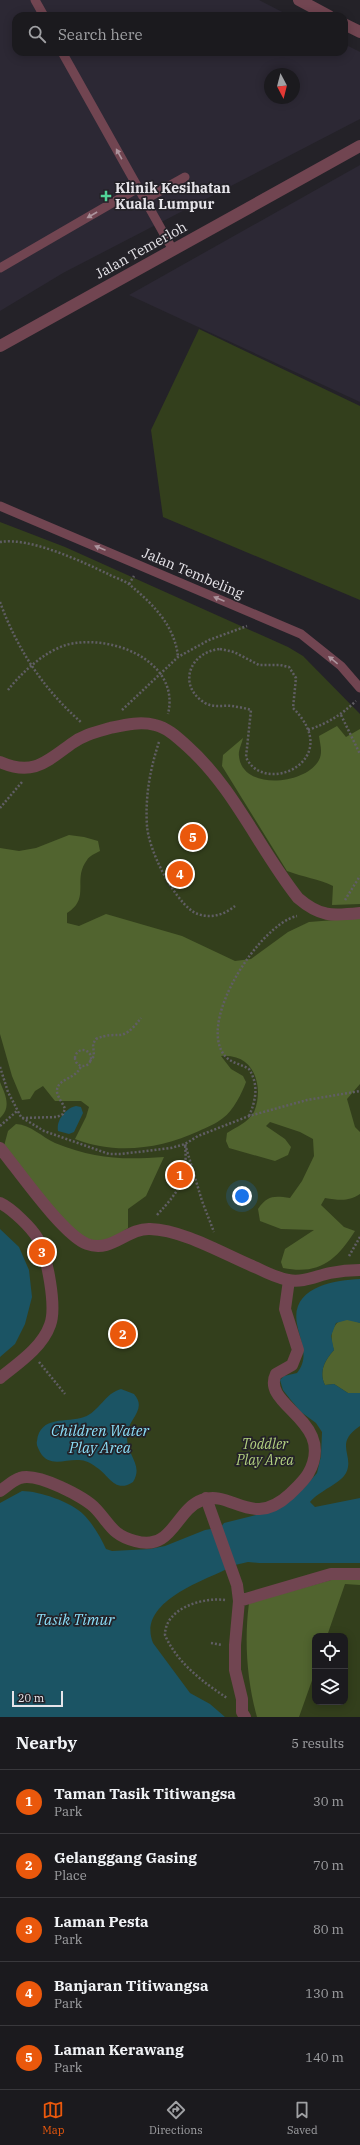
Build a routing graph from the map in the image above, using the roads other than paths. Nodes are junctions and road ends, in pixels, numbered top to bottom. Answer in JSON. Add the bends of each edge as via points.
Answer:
{"nodes":[{"id":1,"x":35,"y":0,"type":"edge"},
{"id":2,"x":299,"y":0,"type":"edge"},
{"id":3,"x":42,"y":12,"type":"edge"},
{"id":4,"x":322,"y":12,"type":"edge"},
{"id":5,"x":348,"y":26,"type":"edge"},
{"id":6,"x":360,"y":32,"type":"edge"},
{"id":7,"x":64,"y":56,"type":"edge"},
{"id":8,"x":360,"y":146,"type":"edge"},
{"id":9,"x":185,"y":177,"type":"dead end"},
{"id":10,"x":138,"y":188,"type":"junction"},
{"id":11,"x":144,"y":200,"type":"junction"},
{"id":12,"x":173,"y":250,"type":"junction"},
{"id":13,"x":0,"y":268,"type":"edge"},
{"id":14,"x":0,"y":346,"type":"edge"},
{"id":15,"x":0,"y":506,"type":"edge"},
{"id":16,"x":360,"y":688,"type":"edge"},
{"id":17,"x":0,"y":762,"type":"edge"},
{"id":18,"x":360,"y":913,"type":"edge"},
{"id":19,"x":0,"y":1148,"type":"edge"},
{"id":20,"x":0,"y":1203,"type":"edge"},
{"id":21,"x":360,"y":1270,"type":"edge"},
{"id":22,"x":289,"y":1280,"type":"junction"},
{"id":23,"x":0,"y":1378,"type":"edge"},
{"id":24,"x":0,"y":1491,"type":"edge"},
{"id":25,"x":206,"y":1498,"type":"junction"},
{"id":26,"x":360,"y":1574,"type":"edge"},
{"id":27,"x":239,"y":1601,"type":"junction"},
{"id":28,"x":244,"y":1714,"type":"edge"}],
"edges":[{"from":1,"to":3,"type":"lane"},
{"from":2,"to":4,"type":"street"},
{"from":5,"to":6,"type":"street"},
{"from":10,"to":7,"type":"lane","one_way":true},
{"from":8,"to":12,"type":"street","name":"Jalan Temerloh"},
{"from":9,"to":11,"type":"lane"},
{"from":10,"to":11,"type":"lane"},
{"from":10,"to":13,"type":"lane","one_way":true},
{"from":11,"to":12,"type":"lane"},
{"from":12,"to":14,"type":"street","name":"Jalan Temerloh"},
{"from":16,"to":15,"type":"lane","name":"Jalan Tembeling","one_way":true,"via":[[341,666],[301,634]]},
{"from":17,"to":18,"type":"street","via":[[28,769],[36,767],[73,742],[95,732],[122,725],[146,723],[164,728],[196,754],[220,780],[298,898],[316,912],[326,915]]},
{"from":19,"to":22,"type":"street","via":[[63,1226],[78,1240],[104,1246],[143,1228],[164,1231]]},
{"from":20,"to":23,"type":"street","via":[[24,1222],[37,1238],[45,1257],[52,1309],[50,1325],[43,1339]]},
{"from":21,"to":22,"type":"street","via":[[329,1273],[304,1280]]},
{"from":22,"to":25,"type":"street","via":[[285,1309],[298,1356],[292,1365],[276,1374],[274,1384],[283,1402],[309,1428],[314,1446],[313,1462],[304,1480],[275,1505],[252,1509],[215,1498]]},
{"from":24,"to":25,"type":"street","via":[[20,1478],[28,1476],[43,1480],[86,1501],[115,1532],[136,1542],[156,1541],[168,1534],[193,1505]]},
{"from":25,"to":27,"type":"street","via":[[235,1575]]},
{"from":26,"to":27,"type":"street","via":[[330,1574]]},
{"from":27,"to":28,"type":"street","via":[[234,1659]]}]}
